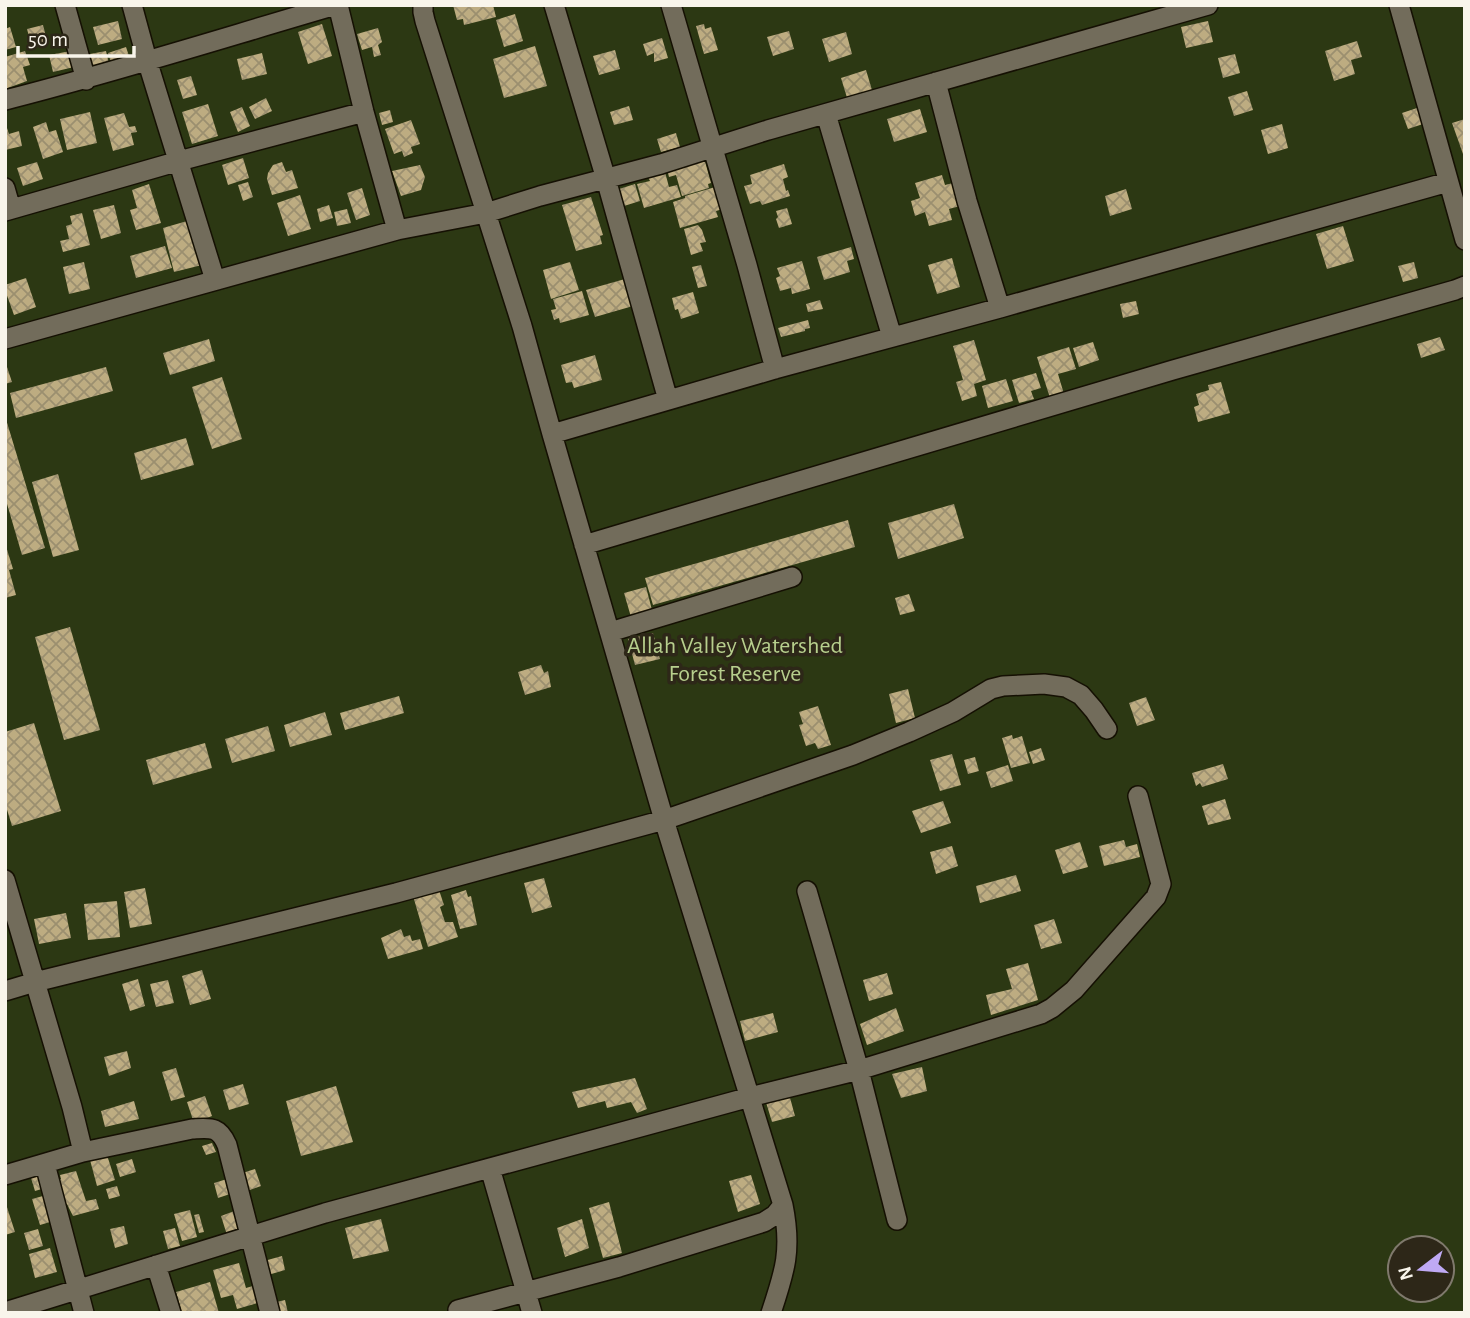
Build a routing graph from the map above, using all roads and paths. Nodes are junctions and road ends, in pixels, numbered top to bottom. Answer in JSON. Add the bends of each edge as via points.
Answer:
{"nodes":[{"id":1,"x":65,"y":5,"type":"edge"},
{"id":2,"x":132,"y":5,"type":"edge"},
{"id":3,"x":337,"y":5,"type":"edge"},
{"id":4,"x":423,"y":5,"type":"edge"},
{"id":5,"x":554,"y":5,"type":"edge"},
{"id":6,"x":671,"y":5,"type":"edge"},
{"id":7,"x":1208,"y":5,"type":"edge"},
{"id":8,"x":1399,"y":5,"type":"edge"},
{"id":9,"x":147,"y":60,"type":"junction"},
{"id":10,"x":86,"y":80,"type":"junction"},
{"id":11,"x":936,"y":82,"type":"junction"},
{"id":12,"x":5,"y":100,"type":"edge"},
{"id":13,"x":364,"y":112,"type":"junction"},
{"id":14,"x":826,"y":114,"type":"junction"},
{"id":15,"x":713,"y":147,"type":"junction"},
{"id":16,"x":179,"y":161,"type":"junction"},
{"id":17,"x":606,"y":179,"type":"junction"},
{"id":18,"x":1448,"y":182,"type":"junction"},
{"id":19,"x":5,"y":188,"type":"edge"},
{"id":20,"x":8,"y":210,"type":"edge"},
{"id":21,"x":486,"y":213,"type":"junction"},
{"id":22,"x":397,"y":230,"type":"junction"},
{"id":23,"x":1465,"y":240,"type":"edge"},
{"id":24,"x":215,"y":280,"type":"junction"},
{"id":25,"x":1465,"y":286,"type":"edge"},
{"id":26,"x":1000,"y":308,"type":"junction"},
{"id":27,"x":892,"y":337,"type":"junction"},
{"id":28,"x":5,"y":339,"type":"edge"},
{"id":29,"x":775,"y":369,"type":"junction"},
{"id":30,"x":668,"y":400,"type":"junction"},
{"id":31,"x":552,"y":435,"type":"junction"},
{"id":32,"x":584,"y":545,"type":"junction"},
{"id":33,"x":792,"y":577,"type":"dead end"},
{"id":34,"x":610,"y":632,"type":"junction"},
{"id":35,"x":1107,"y":729,"type":"dead end"},
{"id":36,"x":1138,"y":796,"type":"dead end"},
{"id":37,"x":664,"y":820,"type":"junction"},
{"id":38,"x":5,"y":880,"type":"edge"},
{"id":39,"x":807,"y":891,"type":"dead end"},
{"id":40,"x":35,"y":982,"type":"junction"},
{"id":41,"x":5,"y":991,"type":"edge"},
{"id":42,"x":859,"y":1070,"type":"junction"},
{"id":43,"x":750,"y":1097,"type":"junction"},
{"id":44,"x":83,"y":1153,"type":"junction"},
{"id":45,"x":45,"y":1164,"type":"junction"},
{"id":46,"x":490,"y":1168,"type":"junction"},
{"id":47,"x":5,"y":1175,"type":"edge"},
{"id":48,"x":783,"y":1205,"type":"junction"},
{"id":49,"x":897,"y":1220,"type":"dead end"},
{"id":50,"x":250,"y":1236,"type":"junction"},
{"id":51,"x":156,"y":1265,"type":"junction"},
{"id":52,"x":78,"y":1289,"type":"junction"},
{"id":53,"x":526,"y":1293,"type":"junction"},
{"id":54,"x":458,"y":1310,"type":"dead end"},
{"id":55,"x":5,"y":1312,"type":"edge"},
{"id":56,"x":84,"y":1313,"type":"edge"},
{"id":57,"x":171,"y":1313,"type":"edge"},
{"id":58,"x":270,"y":1313,"type":"edge"},
{"id":59,"x":532,"y":1313,"type":"edge"},
{"id":60,"x":771,"y":1313,"type":"edge"}],
"edges":[{"from":1,"to":10,"type":"street"},
{"from":2,"to":9,"type":"street"},
{"from":3,"to":9,"type":"street"},
{"from":3,"to":13,"type":"street"},
{"from":4,"to":21,"type":"street"},
{"from":5,"to":17,"type":"street"},
{"from":6,"to":15,"type":"street"},
{"from":7,"to":11,"type":"street"},
{"from":8,"to":18,"type":"street"},
{"from":9,"to":10,"type":"street"},
{"from":9,"to":16,"type":"street"},
{"from":10,"to":12,"type":"street"},
{"from":11,"to":14,"type":"street"},
{"from":11,"to":26,"type":"street"},
{"from":13,"to":16,"type":"street"},
{"from":13,"to":22,"type":"street"},
{"from":14,"to":15,"type":"street"},
{"from":14,"to":27,"type":"street"},
{"from":15,"to":17,"type":"street"},
{"from":15,"to":29,"type":"street"},
{"from":16,"to":20,"type":"street"},
{"from":16,"to":24,"type":"street"},
{"from":17,"to":21,"type":"street"},
{"from":17,"to":30,"type":"street"},
{"from":18,"to":23,"type":"street"},
{"from":18,"to":26,"type":"street"},
{"from":19,"to":20,"type":"street"},
{"from":21,"to":22,"type":"street"},
{"from":21,"to":31,"type":"street"},
{"from":22,"to":24,"type":"street"},
{"from":24,"to":28,"type":"street"},
{"from":25,"to":32,"type":"street"},
{"from":26,"to":27,"type":"street"},
{"from":27,"to":29,"type":"street"},
{"from":29,"to":30,"type":"street"},
{"from":30,"to":31,"type":"street"},
{"from":31,"to":32,"type":"street"},
{"from":32,"to":34,"type":"street"},
{"from":33,"to":34,"type":"street"},
{"from":34,"to":37,"type":"street"},
{"from":35,"to":37,"type":"street","via":[[1081,695],[1066,687],[1003,686],[853,755]]},
{"from":36,"to":42,"type":"street","via":[[1160,889],[1074,990],[1041,1014]]},
{"from":37,"to":40,"type":"street"},
{"from":37,"to":43,"type":"street"},
{"from":38,"to":40,"type":"street"},
{"from":39,"to":42,"type":"street"},
{"from":40,"to":41,"type":"street"},
{"from":40,"to":44,"type":"street"},
{"from":42,"to":43,"type":"street"},
{"from":42,"to":49,"type":"street"},
{"from":43,"to":46,"type":"street"},
{"from":43,"to":48,"type":"street"},
{"from":44,"to":45,"type":"street"},
{"from":44,"to":50,"type":"street","via":[[192,1129],[218,1130],[227,1145]]},
{"from":45,"to":47,"type":"street"},
{"from":45,"to":52,"type":"street"},
{"from":46,"to":50,"type":"street"},
{"from":46,"to":53,"type":"street"},
{"from":48,"to":53,"type":"street","via":[[764,1222]]},
{"from":48,"to":60,"type":"street","via":[[787,1261]]},
{"from":50,"to":51,"type":"street"},
{"from":50,"to":58,"type":"street"},
{"from":51,"to":52,"type":"street"},
{"from":51,"to":57,"type":"street"},
{"from":52,"to":55,"type":"street"},
{"from":52,"to":56,"type":"street"},
{"from":53,"to":54,"type":"street"},
{"from":53,"to":59,"type":"street"}]}
